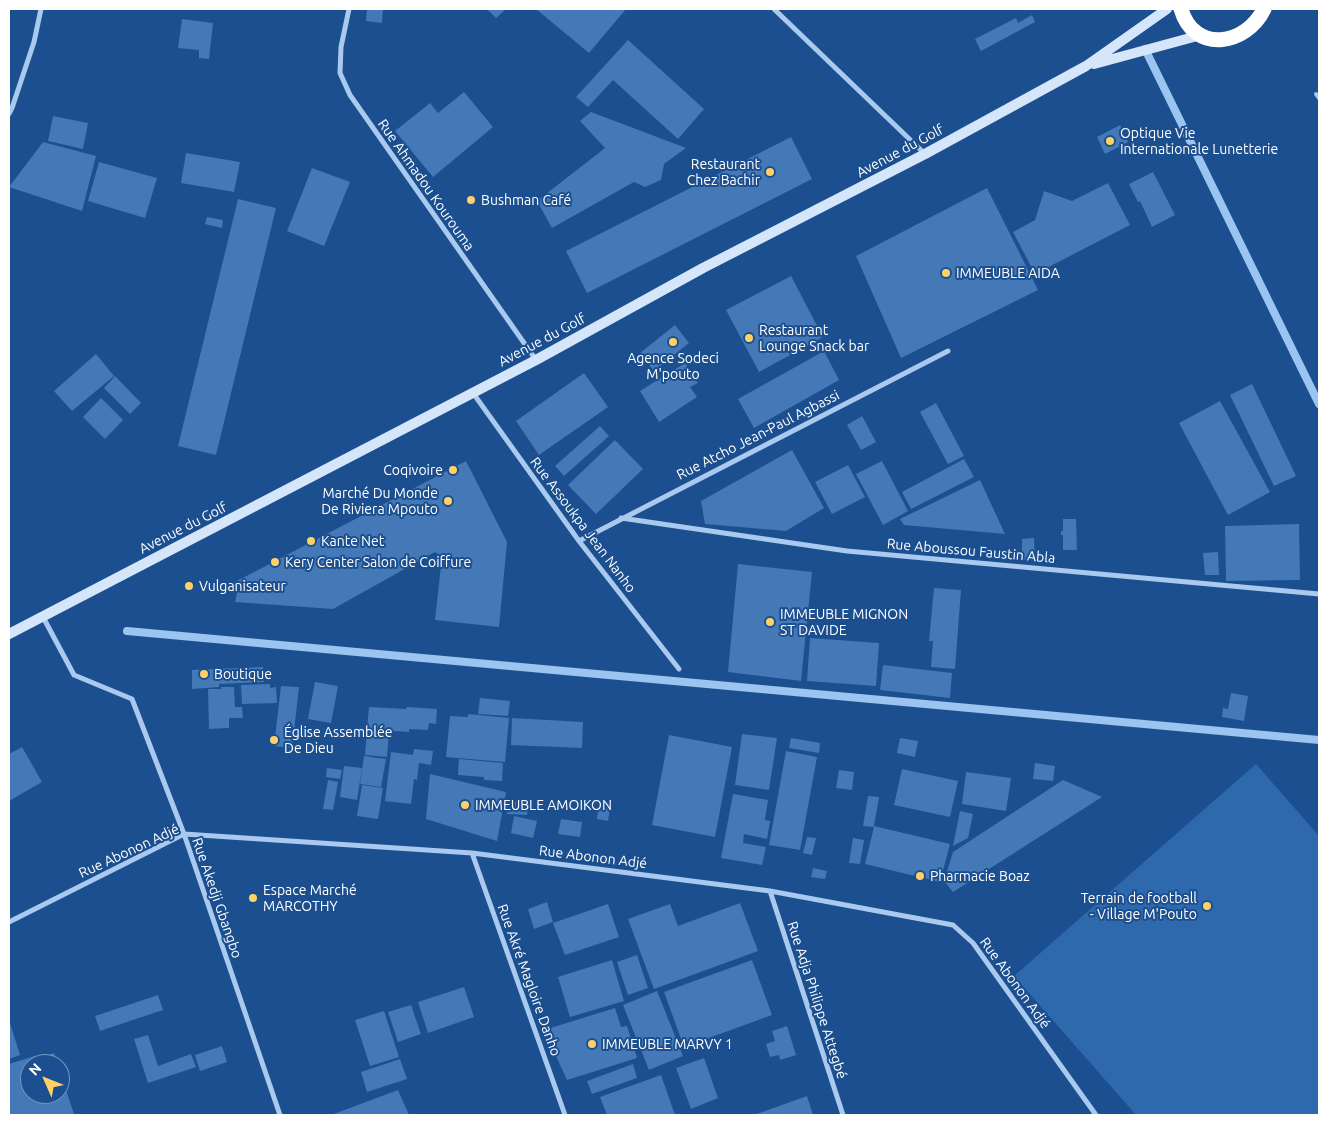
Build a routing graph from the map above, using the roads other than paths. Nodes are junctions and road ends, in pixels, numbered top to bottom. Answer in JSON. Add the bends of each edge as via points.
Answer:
{"nodes":[{"id":1,"x":41,"y":9,"type":"edge"},
{"id":2,"x":349,"y":9,"type":"edge"},
{"id":3,"x":774,"y":9,"type":"edge"},
{"id":4,"x":1167,"y":9,"type":"edge"},
{"id":5,"x":1181,"y":9,"type":"edge"},
{"id":6,"x":1264,"y":9,"type":"edge"},
{"id":7,"x":1201,"y":35,"type":"junction"},
{"id":8,"x":1086,"y":66,"type":"junction"},
{"id":9,"x":9,"y":114,"type":"edge"},
{"id":10,"x":925,"y":154,"type":"junction"},
{"id":11,"x":948,"y":351,"type":"dead end"},
{"id":12,"x":536,"y":360,"type":"junction"},
{"id":13,"x":473,"y":393,"type":"junction"},
{"id":14,"x":621,"y":518,"type":"junction"},
{"id":15,"x":578,"y":541,"type":"junction"},
{"id":16,"x":1319,"y":594,"type":"edge"},
{"id":17,"x":42,"y":616,"type":"junction"},
{"id":18,"x":9,"y":634,"type":"edge"},
{"id":19,"x":679,"y":668,"type":"dead end"},
{"id":20,"x":184,"y":834,"type":"junction"},
{"id":21,"x":472,"y":852,"type":"junction"},
{"id":22,"x":770,"y":891,"type":"junction"},
{"id":23,"x":9,"y":922,"type":"edge"},
{"id":24,"x":280,"y":1115,"type":"edge"},
{"id":25,"x":565,"y":1115,"type":"edge"},
{"id":26,"x":843,"y":1115,"type":"edge"},
{"id":27,"x":1096,"y":1115,"type":"edge"}],
"edges":[{"from":1,"to":9,"type":"street","via":[[34,42]]},
{"from":2,"to":12,"type":"street","name":"Rue Ahmadou Kourouma","via":[[341,47],[340,73],[350,96]]},
{"from":3,"to":10,"type":"street"},
{"from":4,"to":8,"type":"main road","name":"Avenue du Golf"},
{"from":5,"to":7,"type":"highway","via":[[1188,24]]},
{"from":6,"to":7,"type":"highway","via":[[1258,21],[1246,32],[1229,40],[1214,40]]},
{"from":7,"to":8,"type":"main road","name":"Avenue du Golf"},
{"from":8,"to":10,"type":"main road","name":"Avenue du Golf"},
{"from":10,"to":12,"type":"main road","name":"Avenue du Golf","via":[[703,268]]},
{"from":11,"to":14,"type":"street","name":"Rue Atcho Jean-Paul Agbassi"},
{"from":12,"to":13,"type":"main road","name":"Avenue du Golf"},
{"from":13,"to":15,"type":"street","name":"Rue Assoukpa Jean Nanho"},
{"from":13,"to":17,"type":"main road","name":"Avenue du Golf"},
{"from":14,"to":15,"type":"street","name":"Rue Atcho Jean-Paul Agbassi"},
{"from":14,"to":16,"type":"street","name":"Rue Aboussou Faustin Abla","via":[[847,551]]},
{"from":15,"to":19,"type":"street","name":"Rue Assoukpa Jean Nanho"},
{"from":17,"to":18,"type":"main road","name":"Avenue du Golf"},
{"from":17,"to":20,"type":"street","name":"Rue Akedji Gbangbo","via":[[74,675],[132,699]]},
{"from":20,"to":21,"type":"street","name":"Rue Abonon Adjé"},
{"from":20,"to":23,"type":"street","name":"Rue Abonon Adjé"},
{"from":20,"to":24,"type":"street","name":"Rue Akedji Gbangbo"},
{"from":21,"to":22,"type":"street","name":"Rue Abonon Adjé"},
{"from":21,"to":25,"type":"street","name":"Rue Akré Magloire Danho"},
{"from":22,"to":26,"type":"street","name":"Rue Adja Philippe Attegbé"},
{"from":22,"to":27,"type":"street","name":"Rue Abonon Adjé","via":[[953,925],[973,943]]}]}
